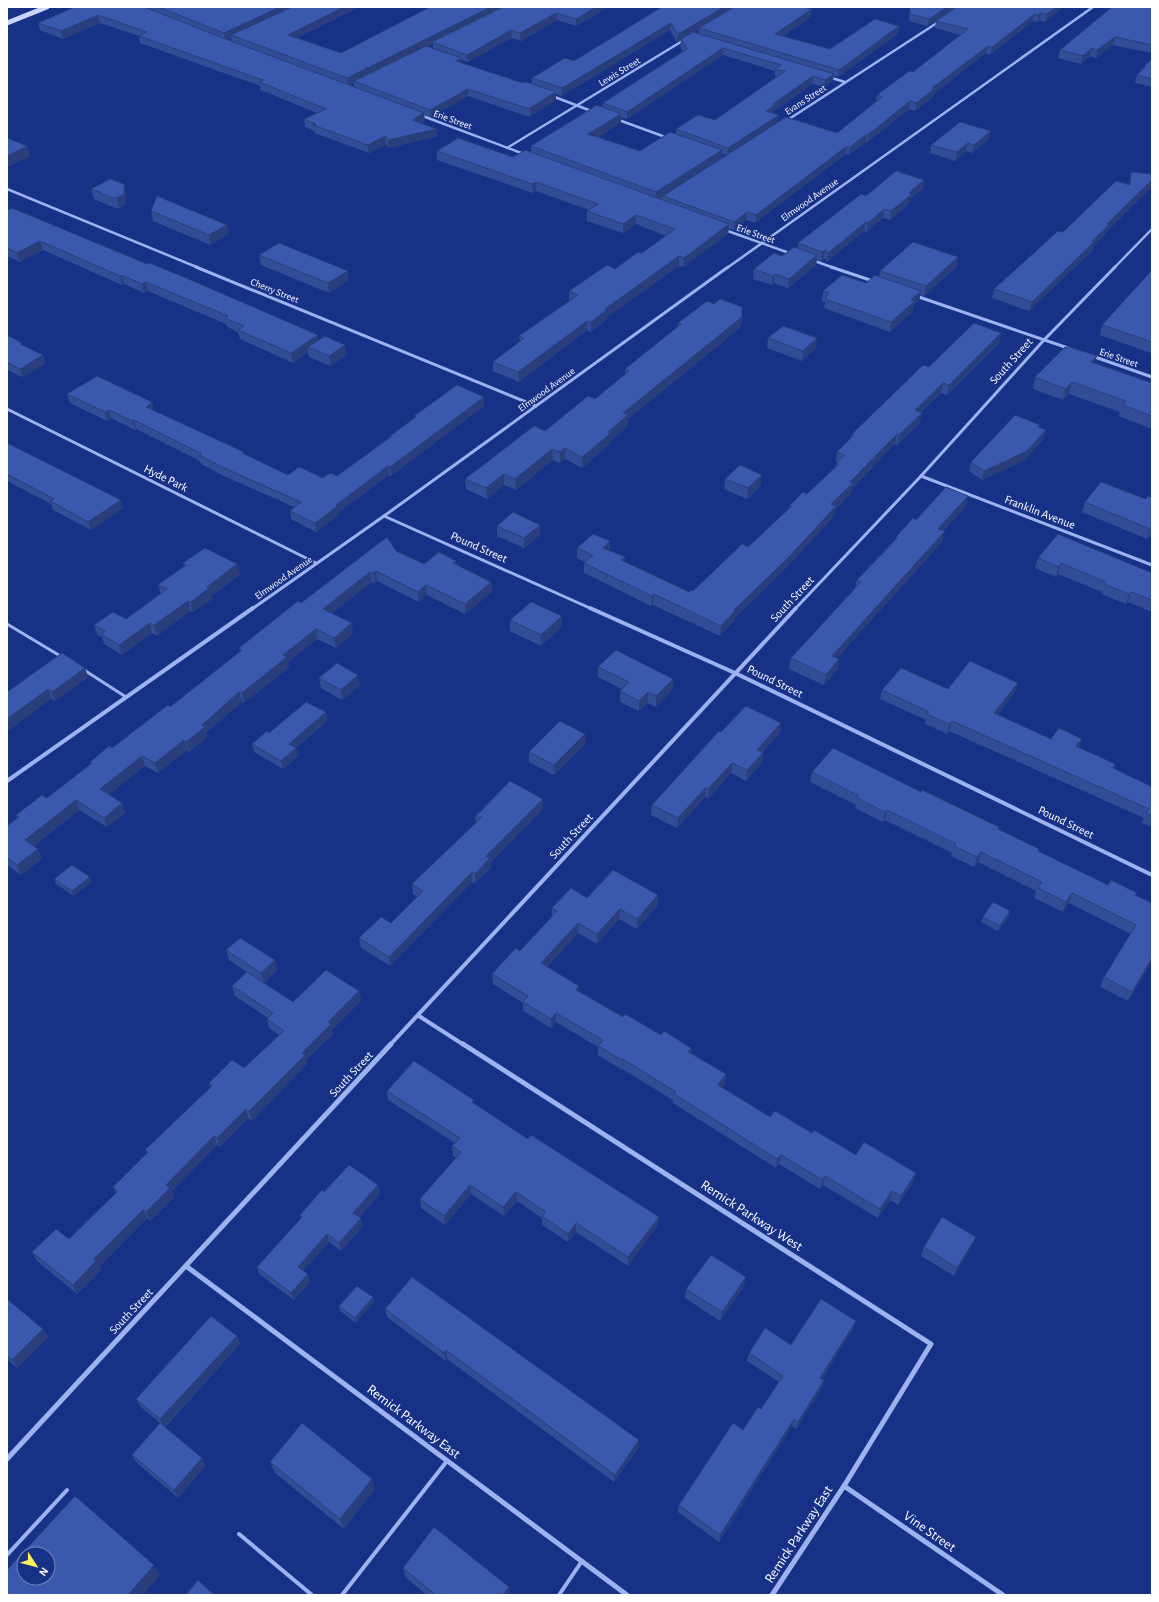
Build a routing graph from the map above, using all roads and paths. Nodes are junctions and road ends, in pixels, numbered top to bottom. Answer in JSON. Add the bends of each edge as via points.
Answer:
{"nodes":[{"id":1,"x":47,"y":7,"type":"edge"},
{"id":2,"x":1093,"y":7,"type":"edge"},
{"id":3,"x":942,"y":20,"type":"edge"},
{"id":4,"x":7,"y":23,"type":"edge"},
{"id":5,"x":685,"y":40,"type":"edge"},
{"id":6,"x":823,"y":76,"type":"edge"},
{"id":7,"x":845,"y":82,"type":"junction"},
{"id":8,"x":549,"y":95,"type":"edge"},
{"id":9,"x":578,"y":106,"type":"junction"},
{"id":10,"x":414,"y":114,"type":"edge"},
{"id":11,"x":600,"y":114,"type":"edge"},
{"id":12,"x":615,"y":119,"type":"edge"},
{"id":13,"x":780,"y":125,"type":"edge"},
{"id":14,"x":675,"y":140,"type":"edge"},
{"id":15,"x":507,"y":148,"type":"junction"},
{"id":16,"x":527,"y":156,"type":"edge"},
{"id":17,"x":7,"y":190,"type":"edge"},
{"id":18,"x":1152,"y":229,"type":"edge"},
{"id":19,"x":724,"y":230,"type":"edge"},
{"id":20,"x":761,"y":243,"type":"junction"},
{"id":21,"x":798,"y":256,"type":"edge"},
{"id":22,"x":806,"y":258,"type":"edge"},
{"id":23,"x":880,"y":284,"type":"edge"},
{"id":24,"x":910,"y":294,"type":"edge"},
{"id":25,"x":1044,"y":340,"type":"junction"},
{"id":26,"x":1073,"y":349,"type":"edge"},
{"id":27,"x":1087,"y":354,"type":"edge"},
{"id":28,"x":1152,"y":377,"type":"edge"},
{"id":29,"x":536,"y":406,"type":"junction"},
{"id":30,"x":7,"y":409,"type":"edge"},
{"id":31,"x":921,"y":476,"type":"junction"},
{"id":32,"x":384,"y":516,"type":"junction"},
{"id":33,"x":316,"y":563,"type":"junction"},
{"id":34,"x":1152,"y":565,"type":"edge"},
{"id":35,"x":7,"y":624,"type":"edge"},
{"id":36,"x":65,"y":658,"type":"edge"},
{"id":37,"x":77,"y":666,"type":"edge"},
{"id":38,"x":735,"y":673,"type":"junction"},
{"id":39,"x":126,"y":697,"type":"junction"},
{"id":40,"x":7,"y":781,"type":"edge"},
{"id":41,"x":1152,"y":875,"type":"edge"},
{"id":42,"x":419,"y":1016,"type":"junction"},
{"id":43,"x":186,"y":1266,"type":"junction"},
{"id":44,"x":7,"y":1459,"type":"edge"},
{"id":45,"x":447,"y":1461,"type":"junction"},
{"id":46,"x":844,"y":1486,"type":"junction"},
{"id":47,"x":67,"y":1490,"type":"dead end"},
{"id":48,"x":239,"y":1534,"type":"dead end"},
{"id":49,"x":7,"y":1555,"type":"edge"},
{"id":50,"x":582,"y":1561,"type":"junction"},
{"id":51,"x":312,"y":1595,"type":"edge"},
{"id":52,"x":342,"y":1595,"type":"edge"},
{"id":53,"x":559,"y":1595,"type":"edge"},
{"id":54,"x":628,"y":1595,"type":"edge"},
{"id":55,"x":772,"y":1595,"type":"edge"},
{"id":56,"x":1003,"y":1595,"type":"edge"}],
"edges":[{"from":1,"to":4,"type":"main road"},
{"from":2,"to":20,"type":"street","name":"Elmwood Avenue"},
{"from":3,"to":7,"type":"street","name":"Evans Street"},
{"from":5,"to":9,"type":"street","name":"Lewis Street"},
{"from":6,"to":7,"type":"street"},
{"from":7,"to":13,"type":"street","name":"Evans Street"},
{"from":8,"to":9,"type":"street"},
{"from":9,"to":11,"type":"street"},
{"from":9,"to":15,"type":"street","name":"Lewis Street"},
{"from":10,"to":15,"type":"street","name":"Erie Street"},
{"from":12,"to":14,"type":"street"},
{"from":15,"to":16,"type":"street","name":"Erie Street"},
{"from":17,"to":29,"type":"street","name":"Cherry Street"},
{"from":18,"to":25,"type":"street","name":"South Street"},
{"from":19,"to":20,"type":"street","name":"Erie Street"},
{"from":20,"to":21,"type":"street","name":"Erie Street"},
{"from":20,"to":29,"type":"street","name":"Elmwood Avenue"},
{"from":22,"to":23,"type":"street"},
{"from":24,"to":25,"type":"street"},
{"from":25,"to":26,"type":"street"},
{"from":25,"to":31,"type":"street","name":"South Street"},
{"from":27,"to":28,"type":"street","name":"Erie Street"},
{"from":29,"to":32,"type":"street","name":"Elmwood Avenue"},
{"from":30,"to":33,"type":"street","name":"Hyde Park"},
{"from":31,"to":34,"type":"street","name":"Franklin Avenue"},
{"from":31,"to":38,"type":"street","name":"South Street"},
{"from":32,"to":33,"type":"street","name":"Elmwood Avenue"},
{"from":32,"to":38,"type":"street","name":"Pound Street"},
{"from":33,"to":39,"type":"street","name":"Elmwood Avenue"},
{"from":35,"to":36,"type":"lane"},
{"from":37,"to":39,"type":"lane"},
{"from":38,"to":41,"type":"street","name":"Pound Street"},
{"from":38,"to":42,"type":"street","name":"South Street"},
{"from":39,"to":40,"type":"street","name":"Elmwood Avenue"},
{"from":42,"to":43,"type":"street","name":"South Street"},
{"from":42,"to":46,"type":"street","name":"Remick Parkway West","via":[[931,1344]]},
{"from":43,"to":44,"type":"street","name":"South Street"},
{"from":43,"to":45,"type":"street","name":"Remick Parkway East"},
{"from":45,"to":50,"type":"street","name":"Remick Parkway East"},
{"from":45,"to":52,"type":"lane"},
{"from":46,"to":55,"type":"street","name":"Remick Parkway East"},
{"from":46,"to":56,"type":"street","name":"Vine Street"},
{"from":47,"to":49,"type":"lane"},
{"from":48,"to":51,"type":"lane"},
{"from":50,"to":53,"type":"lane"},
{"from":50,"to":54,"type":"street","name":"Remick Parkway East"}]}
